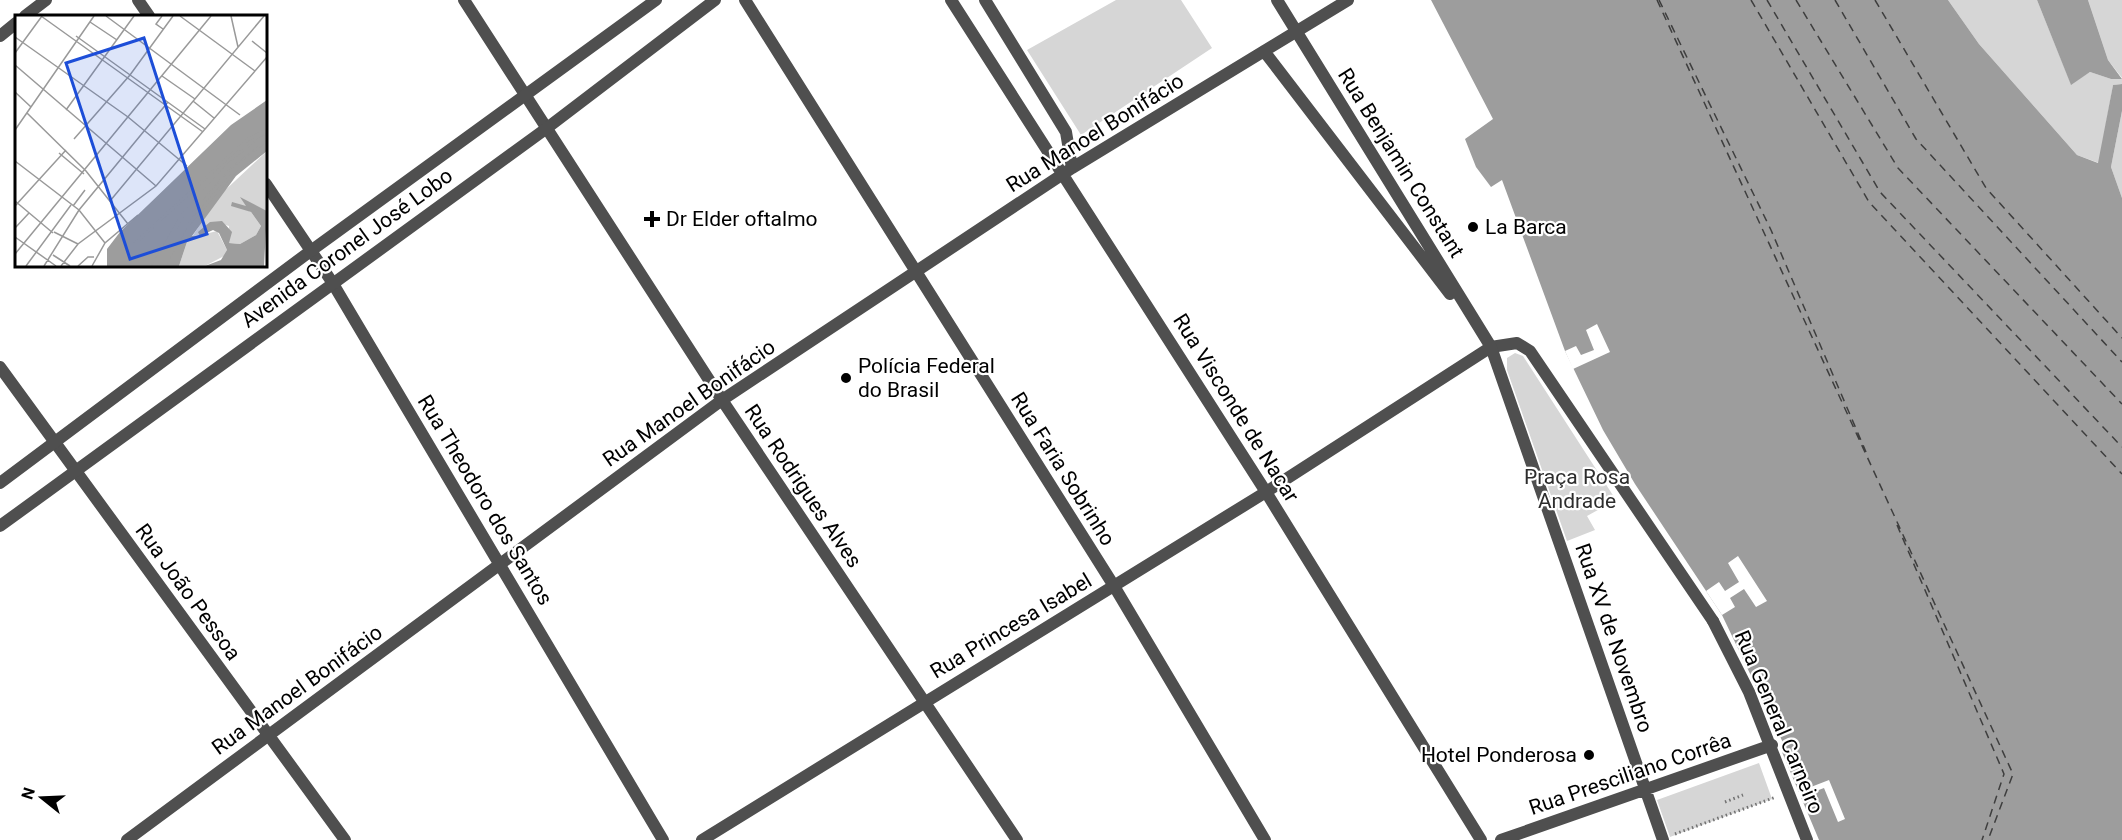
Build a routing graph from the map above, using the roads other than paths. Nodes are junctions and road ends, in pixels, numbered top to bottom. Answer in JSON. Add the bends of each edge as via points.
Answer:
{"nodes":[{"id":1,"x":46,"y":0,"type":"edge"},
{"id":2,"x":138,"y":0,"type":"edge"},
{"id":3,"x":464,"y":0,"type":"edge"},
{"id":4,"x":656,"y":0,"type":"edge"},
{"id":5,"x":715,"y":0,"type":"edge"},
{"id":6,"x":746,"y":0,"type":"edge"},
{"id":7,"x":951,"y":0,"type":"edge"},
{"id":8,"x":985,"y":0,"type":"edge"},
{"id":9,"x":1278,"y":0,"type":"edge"},
{"id":10,"x":1348,"y":0,"type":"edge"},
{"id":11,"x":26,"y":15,"type":"edge"},
{"id":12,"x":148,"y":15,"type":"edge"},
{"id":13,"x":15,"y":24,"type":"edge"},
{"id":14,"x":1296,"y":31,"type":"junction"},
{"id":15,"x":0,"y":36,"type":"edge"},
{"id":16,"x":1263,"y":51,"type":"junction"},
{"id":17,"x":527,"y":96,"type":"junction"},
{"id":18,"x":547,"y":128,"type":"junction"},
{"id":19,"x":1068,"y":171,"type":"junction"},
{"id":20,"x":267,"y":185,"type":"edge"},
{"id":21,"x":312,"y":250,"type":"junction"},
{"id":22,"x":917,"y":271,"type":"junction"},
{"id":23,"x":332,"y":282,"type":"junction"},
{"id":24,"x":1491,"y":347,"type":"junction"},
{"id":25,"x":0,"y":367,"type":"edge"},
{"id":26,"x":722,"y":400,"type":"junction"},
{"id":27,"x":55,"y":443,"type":"junction"},
{"id":28,"x":75,"y":471,"type":"junction"},
{"id":29,"x":0,"y":483,"type":"edge"},
{"id":30,"x":1266,"y":492,"type":"junction"},
{"id":31,"x":0,"y":526,"type":"edge"},
{"id":32,"x":501,"y":563,"type":"junction"},
{"id":33,"x":1114,"y":586,"type":"junction"},
{"id":34,"x":923,"y":701,"type":"junction"},
{"id":35,"x":268,"y":734,"type":"junction"},
{"id":36,"x":1772,"y":745,"type":"junction"},
{"id":37,"x":1647,"y":790,"type":"junction"},
{"id":38,"x":127,"y":840,"type":"edge"},
{"id":39,"x":345,"y":840,"type":"edge"},
{"id":40,"x":663,"y":840,"type":"edge"},
{"id":41,"x":702,"y":840,"type":"edge"},
{"id":42,"x":1017,"y":840,"type":"edge"},
{"id":43,"x":1265,"y":840,"type":"edge"},
{"id":44,"x":1481,"y":840,"type":"edge"},
{"id":45,"x":1502,"y":840,"type":"edge"},
{"id":46,"x":1663,"y":840,"type":"edge"},
{"id":47,"x":1807,"y":840,"type":"edge"}],
"edges":[{"from":1,"to":11,"type":"street"},
{"from":2,"to":12,"type":"street"},
{"from":3,"to":17,"type":"street","name":"Rua Rodrigues Alves"},
{"from":4,"to":17,"type":"street","name":"Avenida Coronel José Lobo"},
{"from":5,"to":18,"type":"street","name":"Avenida Coronel José Lobo"},
{"from":6,"to":22,"type":"street","name":"Rua Faria Sobrinho"},
{"from":7,"to":19,"type":"street","name":"Rua Visconde de Nacar"},
{"from":8,"to":19,"type":"street","via":[[1066,132]]},
{"from":9,"to":14,"type":"street","name":"Rua Benjamin Constant"},
{"from":10,"to":14,"type":"street","name":"Rua Manoel Bonifácio"},
{"from":13,"to":15,"type":"street"},
{"from":14,"to":16,"type":"street","name":"Rua Manoel Bonifácio"},
{"from":14,"to":24,"type":"street","name":"Rua Benjamin Constant"},
{"from":16,"to":19,"type":"street","name":"Rua Manoel Bonifácio"},
{"from":16,"to":24,"type":"street","name":"Rua Benjamin Constant"},
{"from":17,"to":18,"type":"street","name":"Rua Rodrigues Alves"},
{"from":17,"to":21,"type":"street","name":"Avenida Coronel José Lobo"},
{"from":18,"to":23,"type":"street","name":"Avenida Coronel José Lobo"},
{"from":18,"to":26,"type":"street","name":"Rua Rodrigues Alves"},
{"from":19,"to":22,"type":"street","name":"Rua Manoel Bonifácio"},
{"from":19,"to":30,"type":"street","name":"Rua Visconde de Nacar"},
{"from":20,"to":21,"type":"street","name":"Rua Theodoro dos Santos"},
{"from":21,"to":23,"type":"street","name":"Rua Theodoro dos Santos"},
{"from":21,"to":27,"type":"street","name":"Avenida Coronel José Lobo"},
{"from":22,"to":26,"type":"street","name":"Rua Manoel Bonifácio"},
{"from":22,"to":33,"type":"street","name":"Rua Faria Sobrinho"},
{"from":23,"to":28,"type":"street","name":"Avenida Coronel José Lobo"},
{"from":23,"to":32,"type":"street","name":"Rua Theodoro dos Santos"},
{"from":24,"to":30,"type":"street","name":"Rua Princesa Isabel"},
{"from":24,"to":36,"type":"street","name":"Rua General Carneiro","via":[[1511,343],[1530,351],[1713,621]]},
{"from":24,"to":37,"type":"street","name":"Rua XV de Novembro"},
{"from":25,"to":27,"type":"street","name":"Rua João Pessoa"},
{"from":26,"to":32,"type":"street","name":"Rua Manoel Bonifácio"},
{"from":26,"to":34,"type":"street","name":"Rua Rodrigues Alves"},
{"from":27,"to":28,"type":"street","name":"Rua João Pessoa"},
{"from":27,"to":29,"type":"street","name":"Avenida Coronel José Lobo"},
{"from":28,"to":31,"type":"street","name":"Avenida Coronel José Lobo"},
{"from":28,"to":35,"type":"street","name":"Rua João Pessoa"},
{"from":30,"to":33,"type":"street","name":"Rua Princesa Isabel"},
{"from":30,"to":44,"type":"street","name":"Rua Visconde de Nacar"},
{"from":32,"to":35,"type":"street","name":"Rua Manoel Bonifácio"},
{"from":32,"to":40,"type":"street","name":"Rua Theodoro dos Santos"},
{"from":33,"to":34,"type":"street","name":"Rua Princesa Isabel"},
{"from":33,"to":43,"type":"street","name":"Rua Faria Sobrinho"},
{"from":34,"to":41,"type":"street","name":"Rua Princesa Isabel"},
{"from":34,"to":42,"type":"street","name":"Rua Rodrigues Alves"},
{"from":35,"to":38,"type":"street","name":"Rua Manoel Bonifácio"},
{"from":35,"to":39,"type":"street","name":"Rua João Pessoa"},
{"from":36,"to":37,"type":"street","name":"Rua Presciliano Corrêa"},
{"from":36,"to":47,"type":"street","name":"Rua General Carneiro"},
{"from":37,"to":45,"type":"street","name":"Rua Presciliano Corrêa"},
{"from":37,"to":46,"type":"street","name":"Rua XV de Novembro"}]}
